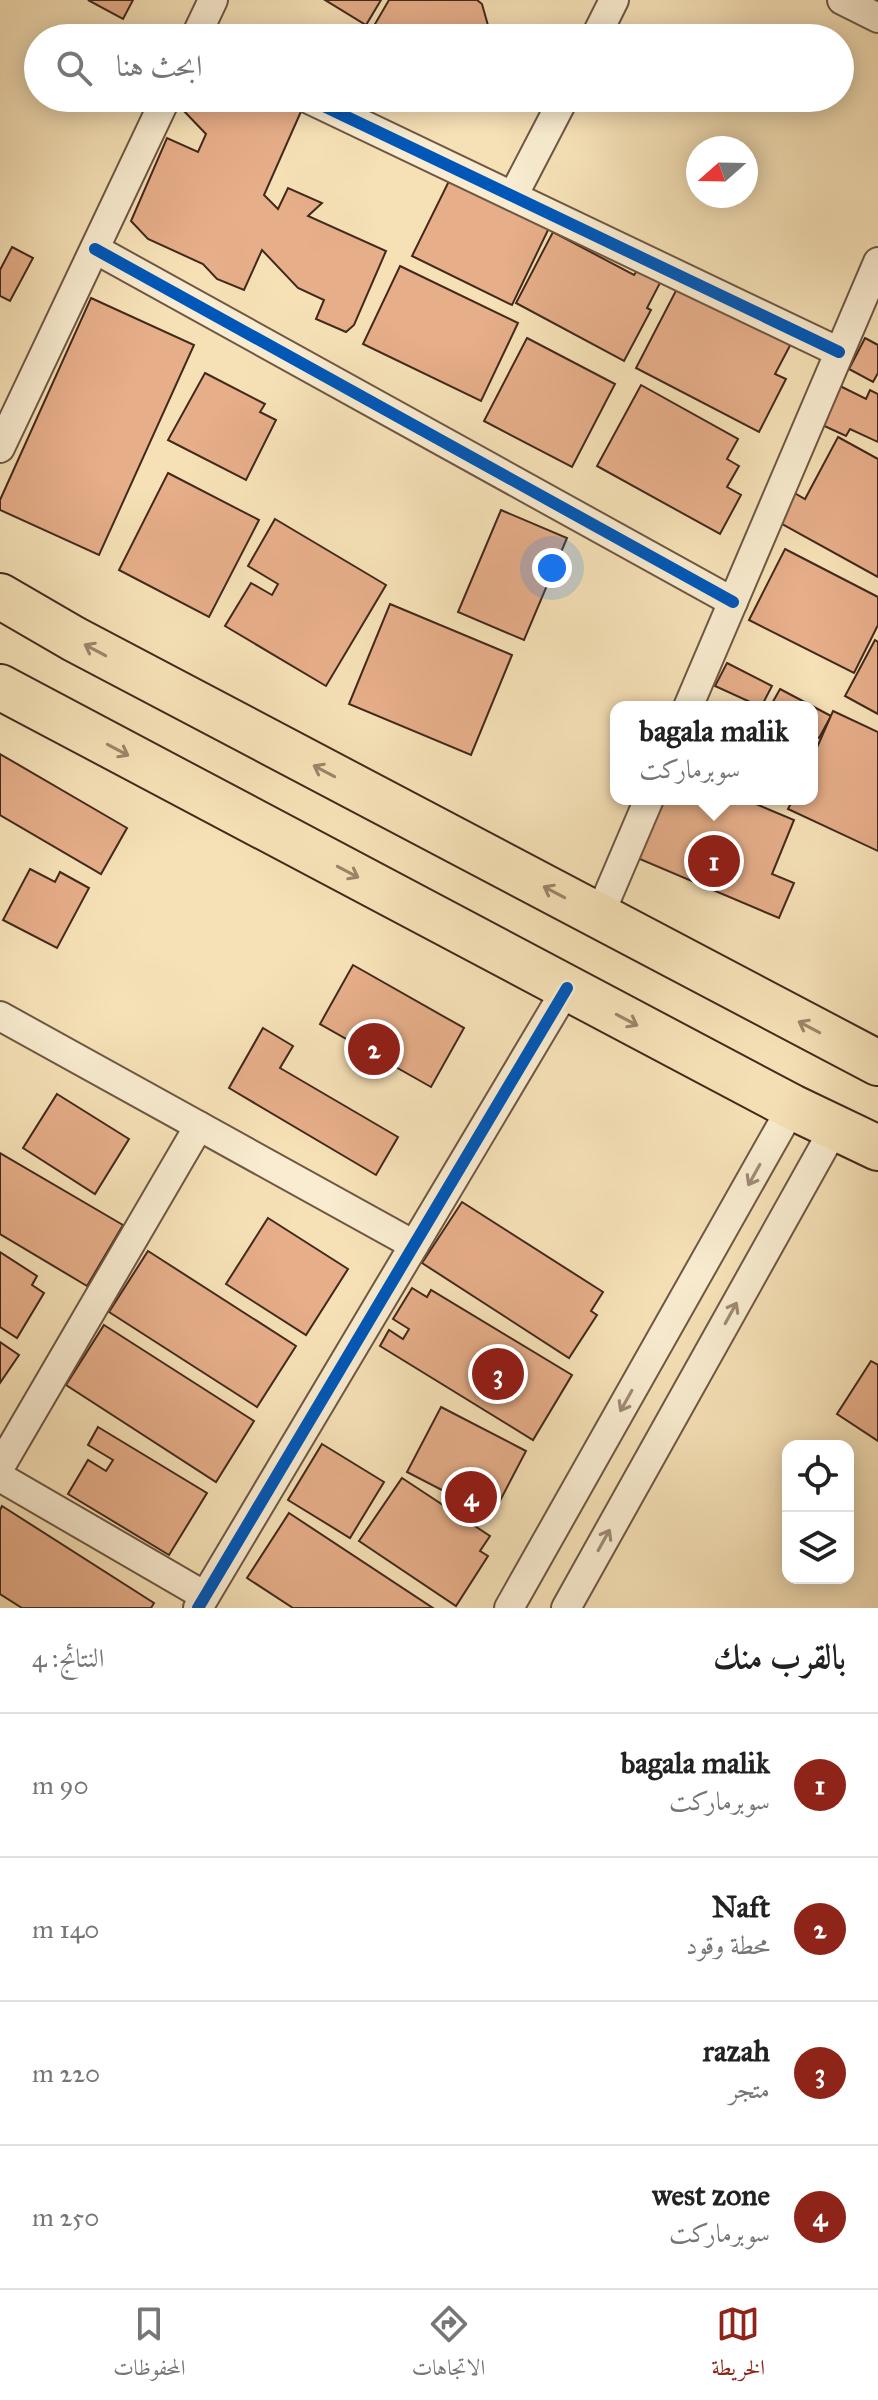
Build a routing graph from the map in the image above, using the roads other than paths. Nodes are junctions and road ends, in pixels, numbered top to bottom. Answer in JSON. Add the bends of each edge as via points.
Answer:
{"nodes":[{"id":1,"x":213,"y":0,"type":"edge"},
{"id":2,"x":614,"y":0,"type":"edge"},
{"id":3,"x":842,"y":0,"type":"edge"},
{"id":4,"x":878,"y":18,"type":"edge"},
{"id":5,"x":202,"y":24,"type":"edge"},
{"id":6,"x":602,"y":24,"type":"edge"},
{"id":7,"x":159,"y":112,"type":"edge"},
{"id":8,"x":336,"y":112,"type":"edge"},
{"id":9,"x":557,"y":112,"type":"edge"},
{"id":10,"x":513,"y":196,"type":"junction"},
{"id":11,"x":95,"y":249,"type":"junction"},
{"id":12,"x":878,"y":262,"type":"edge"},
{"id":13,"x":839,"y":352,"type":"junction"},
{"id":14,"x":0,"y":448,"type":"edge"},
{"id":15,"x":0,"y":596,"type":"edge"},
{"id":16,"x":733,"y":602,"type":"junction"},
{"id":17,"x":0,"y":687,"type":"edge"},
{"id":18,"x":691,"y":701,"type":"edge"},
{"id":19,"x":646,"y":805,"type":"edge"},
{"id":20,"x":599,"y":916,"type":"junction"},
{"id":21,"x":567,"y":988,"type":"junction"},
{"id":22,"x":0,"y":1016,"type":"edge"},
{"id":23,"x":878,"y":1063,"type":"edge"},
{"id":24,"x":792,"y":1107,"type":"junction"},
{"id":25,"x":199,"y":1126,"type":"junction"},
{"id":26,"x":835,"y":1127,"type":"junction"},
{"id":27,"x":878,"y":1148,"type":"edge"},
{"id":28,"x":414,"y":1245,"type":"junction"},
{"id":29,"x":0,"y":1467,"type":"edge"},
{"id":30,"x":0,"y":1477,"type":"edge"},
{"id":31,"x":202,"y":1602,"type":"edge"},
{"id":32,"x":509,"y":1608,"type":"edge"},
{"id":33,"x":566,"y":1608,"type":"edge"}],
"edges":[{"from":1,"to":5,"type":"street"},
{"from":2,"to":6,"type":"street"},
{"from":3,"to":4,"type":"street"},
{"from":7,"to":11,"type":"street"},
{"from":8,"to":10,"type":"street"},
{"from":9,"to":10,"type":"street"},
{"from":10,"to":13,"type":"street"},
{"from":11,"to":14,"type":"street"},
{"from":11,"to":16,"type":"street"},
{"from":12,"to":13,"type":"street"},
{"from":13,"to":16,"type":"street"},
{"from":20,"to":15,"type":"main road","one_way":true},
{"from":16,"to":18,"type":"street"},
{"from":17,"to":21,"type":"main road","one_way":true},
{"from":19,"to":20,"type":"street"},
{"from":23,"to":20,"type":"main road","one_way":true},
{"from":21,"to":24,"type":"main road","one_way":true},
{"from":21,"to":28,"type":"street"},
{"from":22,"to":25,"type":"street"},
{"from":24,"to":26,"type":"main road"},
{"from":24,"to":32,"type":"street","one_way":true},
{"from":25,"to":28,"type":"street"},
{"from":25,"to":29,"type":"street"},
{"from":26,"to":27,"type":"main road"},
{"from":33,"to":26,"type":"street","one_way":true},
{"from":28,"to":31,"type":"street"},
{"from":30,"to":31,"type":"street"}]}
